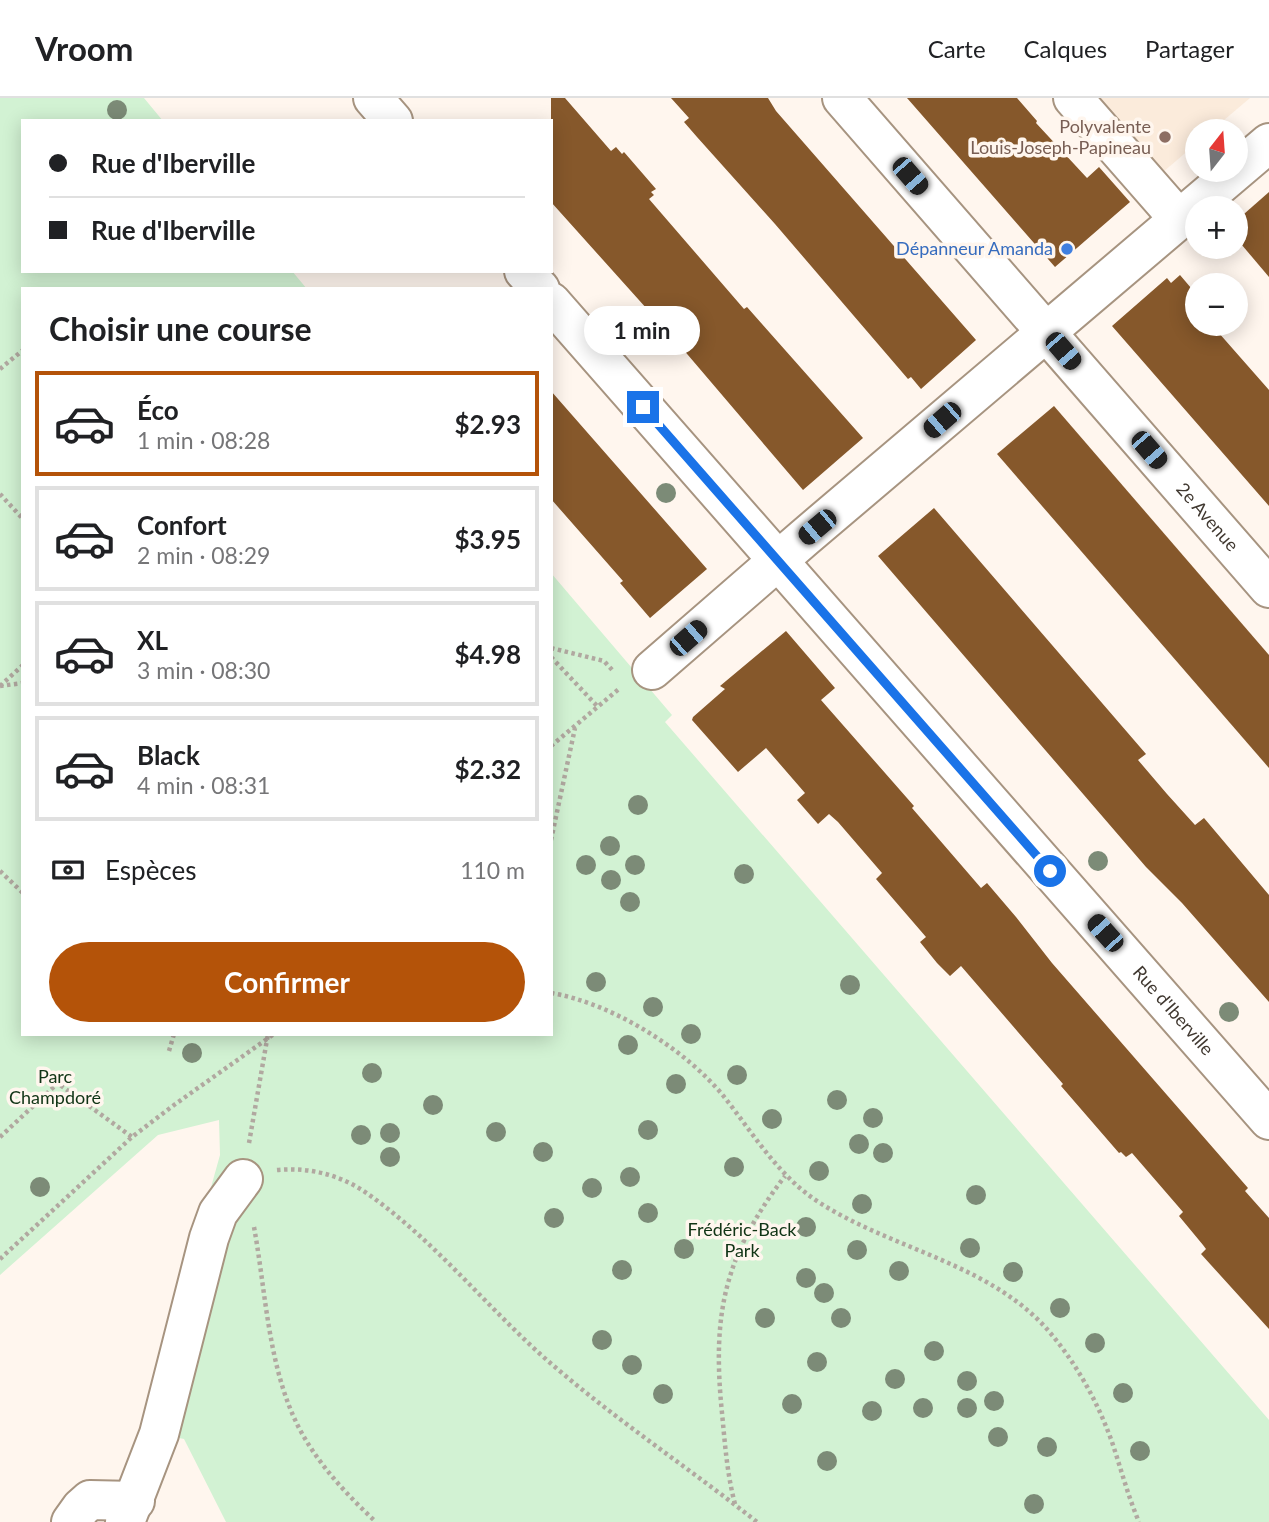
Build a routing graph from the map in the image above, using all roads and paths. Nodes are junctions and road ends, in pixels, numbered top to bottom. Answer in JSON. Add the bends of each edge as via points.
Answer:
{"nodes":[{"id":1,"x":373,"y":98,"type":"edge"},
{"id":2,"x":842,"y":98,"type":"edge"},
{"id":3,"x":1073,"y":98,"type":"edge"},
{"id":4,"x":391,"y":119,"type":"edge"},
{"id":5,"x":1269,"y":143,"type":"edge"},
{"id":6,"x":1178,"y":218,"type":"junction"},
{"id":7,"x":526,"y":273,"type":"edge"},
{"id":8,"x":538,"y":287,"type":"edge"},
{"id":9,"x":553,"y":304,"type":"edge"},
{"id":10,"x":1046,"y":331,"type":"junction"},
{"id":11,"x":21,"y":352,"type":"edge"},
{"id":12,"x":0,"y":369,"type":"edge"},
{"id":13,"x":0,"y":494,"type":"edge"},
{"id":14,"x":21,"y":517,"type":"edge"},
{"id":15,"x":778,"y":561,"type":"junction"},
{"id":16,"x":1269,"y":588,"type":"edge"},
{"id":17,"x":553,"y":648,"type":"edge"},
{"id":18,"x":553,"y":659,"type":"edge"},
{"id":19,"x":604,"y":661,"type":"dead end"},
{"id":20,"x":21,"y":667,"type":"edge"},
{"id":21,"x":639,"y":677,"type":"joint"},
{"id":22,"x":21,"y":683,"type":"edge"},
{"id":23,"x":0,"y":686,"type":"edge"},
{"id":24,"x":598,"y":707,"type":"junction"},
{"id":25,"x":576,"y":725,"type":"junction"},
{"id":26,"x":553,"y":744,"type":"edge"},
{"id":27,"x":553,"y":831,"type":"edge"},
{"id":28,"x":1,"y":874,"type":"edge"},
{"id":29,"x":21,"y":891,"type":"edge"},
{"id":30,"x":553,"y":994,"type":"edge"},
{"id":31,"x":173,"y":1036,"type":"edge"},
{"id":32,"x":267,"y":1036,"type":"edge"},
{"id":33,"x":271,"y":1036,"type":"edge"},
{"id":34,"x":265,"y":1041,"type":"junction"},
{"id":35,"x":169,"y":1051,"type":"dead end"},
{"id":36,"x":38,"y":1069,"type":"dead end"},
{"id":37,"x":58,"y":1083,"type":"junction"},
{"id":38,"x":1269,"y":1119,"type":"edge"},
{"id":39,"x":0,"y":1137,"type":"edge"},
{"id":40,"x":132,"y":1137,"type":"junction"},
{"id":41,"x":785,"y":1176,"type":"junction"},
{"id":42,"x":243,"y":1179,"type":"junction"},
{"id":43,"x":0,"y":1259,"type":"edge"},
{"id":44,"x":735,"y":1504,"type":"junction"},
{"id":45,"x":130,"y":1512,"type":"edge"},
{"id":46,"x":71,"y":1522,"type":"edge"},
{"id":47,"x":376,"y":1522,"type":"edge"},
{"id":48,"x":757,"y":1522,"type":"edge"},
{"id":49,"x":1139,"y":1522,"type":"edge"}],
"edges":[{"from":1,"to":4,"type":"street"},
{"from":2,"to":10,"type":"street","name":"2e Avenue"},
{"from":3,"to":6,"type":"street"},
{"from":5,"to":6,"type":"street"},
{"from":6,"to":10,"type":"street"},
{"from":7,"to":8,"type":"street"},
{"from":9,"to":15,"type":"street","name":"Rue d'Iberville"},
{"from":10,"to":15,"type":"street"},
{"from":10,"to":16,"type":"street","name":"2e Avenue"},
{"from":11,"to":12,"type":"path"},
{"from":13,"to":14,"type":"path"},
{"from":15,"to":21,"type":"street"},
{"from":15,"to":38,"type":"street","name":"Rue d'Iberville"},
{"from":17,"to":19,"type":"path"},
{"from":18,"to":24,"type":"path"},
{"from":20,"to":23,"type":"path"},
{"from":21,"to":24,"type":"path"},
{"from":22,"to":23,"type":"path"},
{"from":24,"to":25,"type":"path"},
{"from":25,"to":26,"type":"path"},
{"from":25,"to":27,"type":"path"},
{"from":28,"to":29,"type":"path"},
{"from":30,"to":41,"type":"path","via":[[614,1014],[691,1065],[723,1095]]},
{"from":31,"to":35,"type":"path"},
{"from":32,"to":34,"type":"path"},
{"from":33,"to":34,"type":"path"},
{"from":34,"to":40,"type":"path"},
{"from":34,"to":42,"type":"path"},
{"from":36,"to":37,"type":"path"},
{"from":37,"to":39,"type":"path"},
{"from":37,"to":40,"type":"path"},
{"from":40,"to":43,"type":"path"},
{"from":41,"to":44,"type":"path","via":[[741,1243],[724,1290],[720,1396]]},
{"from":41,"to":49,"type":"path","via":[[845,1218],[989,1284],[1044,1326],[1083,1378]]},
{"from":42,"to":44,"type":"path","via":[[295,1168],[326,1173],[367,1193],[442,1255],[571,1380]]},
{"from":42,"to":45,"type":"street","via":[[218,1213],[209,1238],[159,1434]]},
{"from":42,"to":47,"type":"path","via":[[270,1333],[297,1424],[336,1482]]},
{"from":44,"to":48,"type":"path"},
{"from":45,"to":46,"type":"street","via":[[90,1500]]}]}
